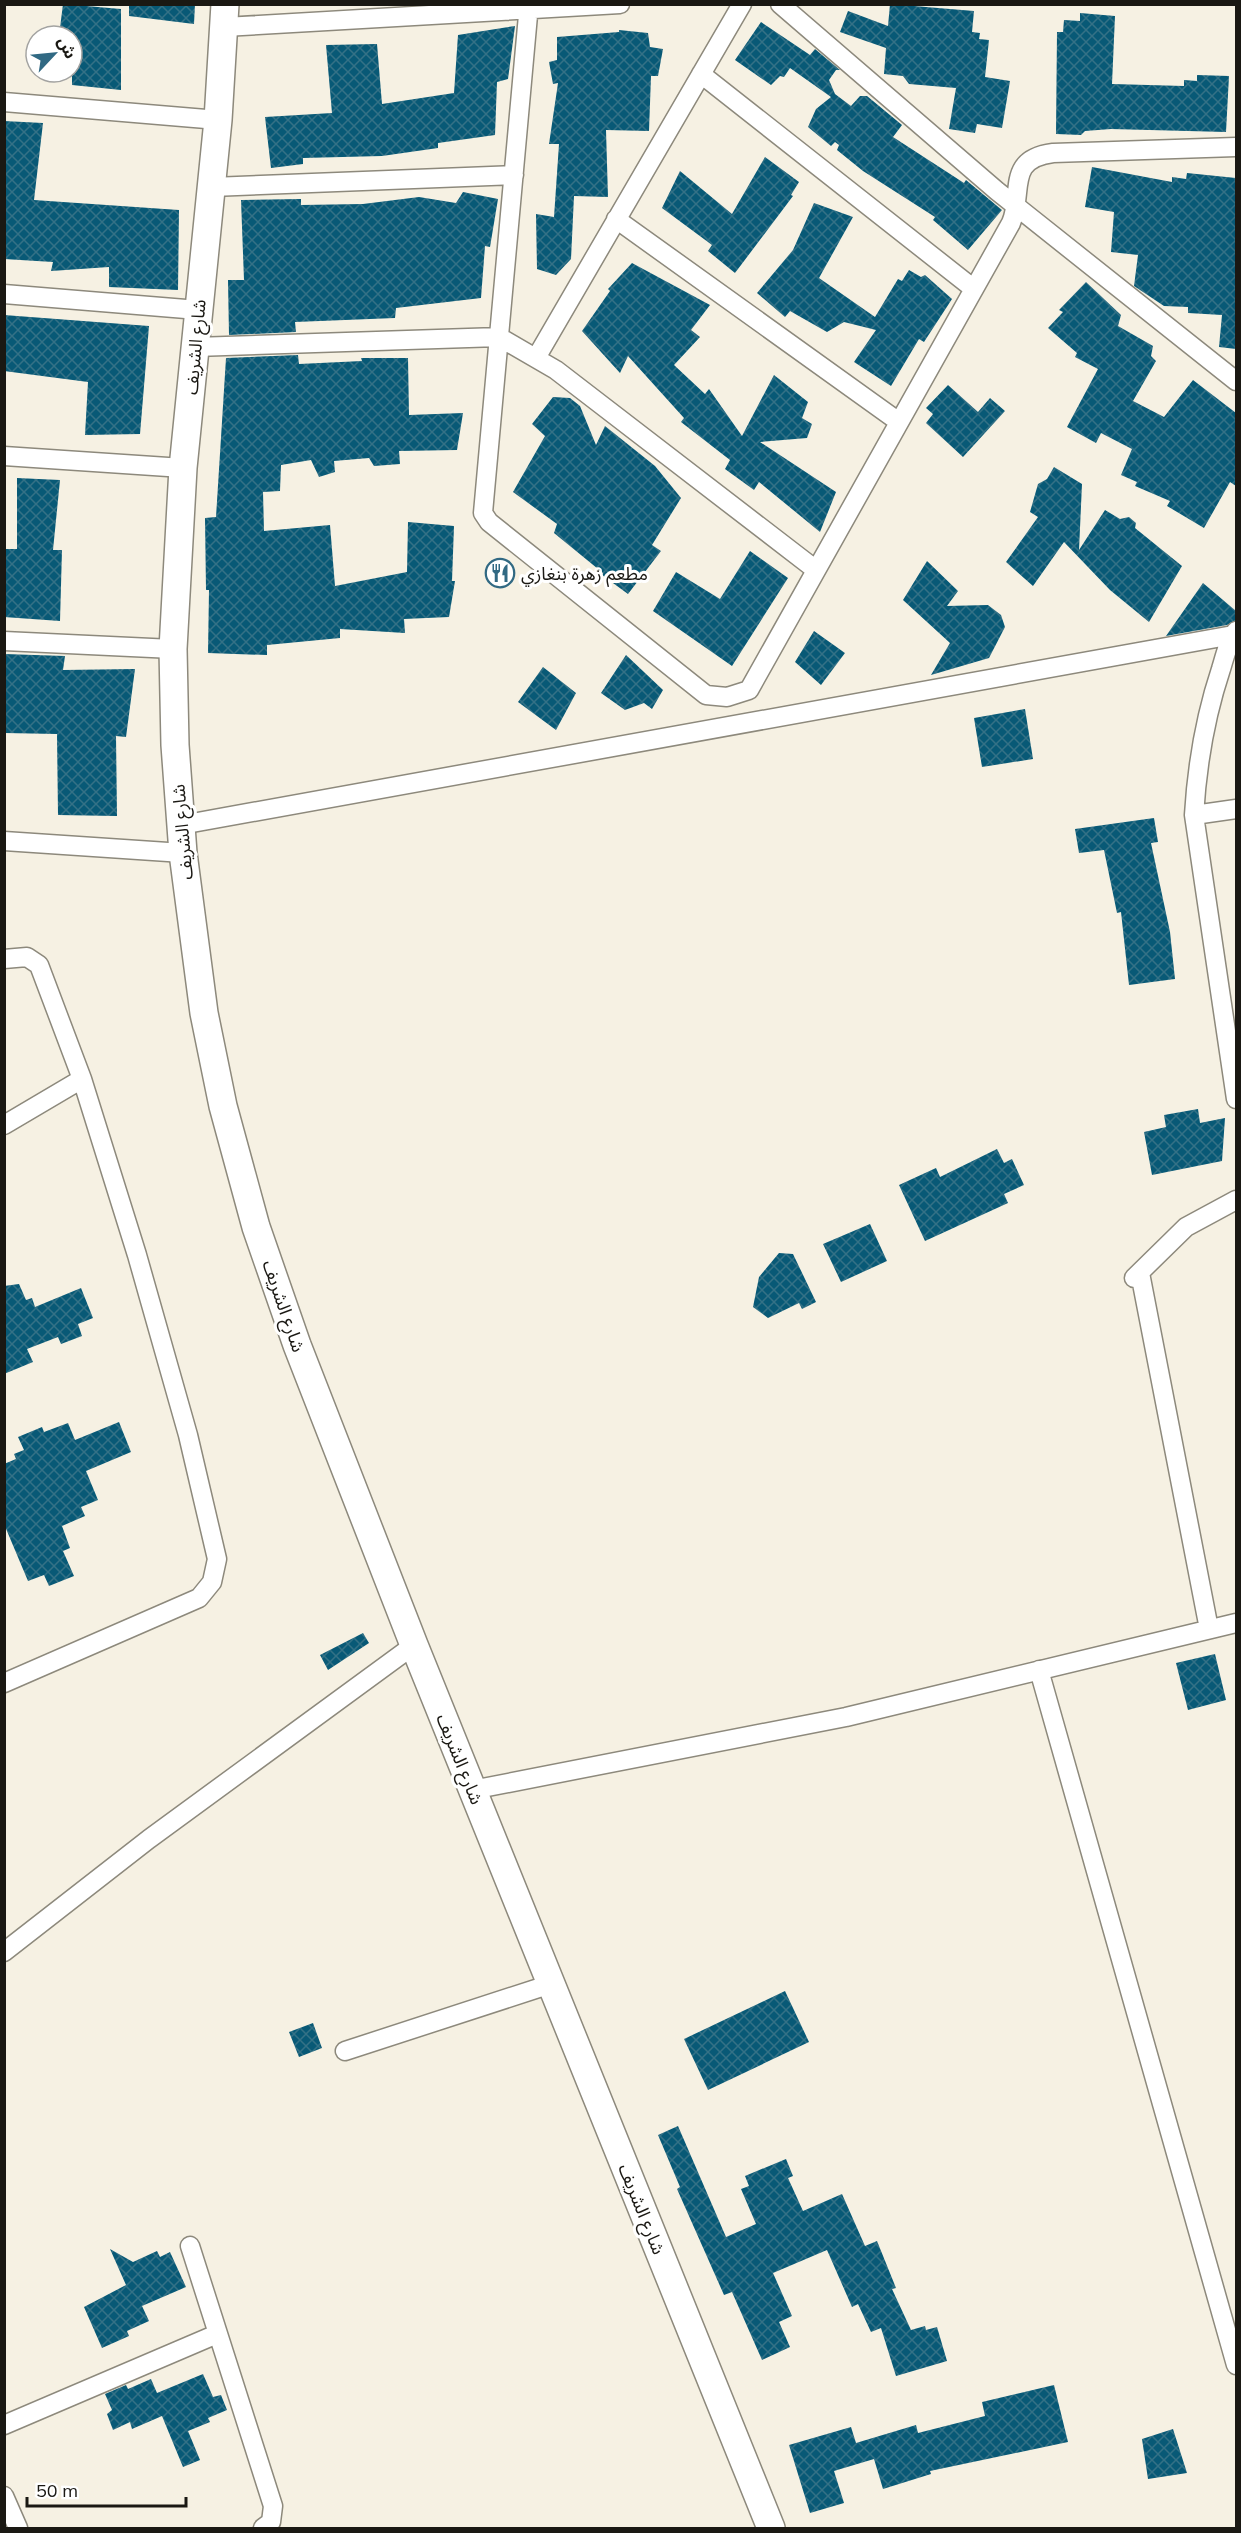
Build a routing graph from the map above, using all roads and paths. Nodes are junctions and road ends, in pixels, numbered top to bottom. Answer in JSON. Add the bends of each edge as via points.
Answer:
{"nodes":[{"id":1,"x":620,"y":4,"type":"edge"},
{"id":2,"x":742,"y":4,"type":"edge"},
{"id":3,"x":780,"y":4,"type":"edge"},
{"id":4,"x":529,"y":7,"type":"edge"},
{"id":5,"x":225,"y":16,"type":"edge"},
{"id":6,"x":701,"y":74,"type":"junction"},
{"id":7,"x":4,"y":102,"type":"edge"},
{"id":8,"x":218,"y":120,"type":"junction"},
{"id":9,"x":1236,"y":147,"type":"edge"},
{"id":10,"x":513,"y":175,"type":"junction"},
{"id":11,"x":212,"y":187,"type":"junction"},
{"id":12,"x":1014,"y":204,"type":"junction"},
{"id":13,"x":616,"y":219,"type":"junction"},
{"id":14,"x":974,"y":289,"type":"junction"},
{"id":15,"x":4,"y":294,"type":"edge"},
{"id":16,"x":198,"y":310,"type":"junction"},
{"id":17,"x":499,"y":337,"type":"junction"},
{"id":18,"x":195,"y":347,"type":"junction"},
{"id":19,"x":536,"y":358,"type":"junction"},
{"id":20,"x":1236,"y":381,"type":"edge"},
{"id":21,"x":899,"y":422,"type":"junction"},
{"id":22,"x":4,"y":456,"type":"edge"},
{"id":23,"x":183,"y":468,"type":"junction"},
{"id":24,"x":816,"y":570,"type":"junction"},
{"id":25,"x":1234,"y":638,"type":"edge"},
{"id":26,"x":4,"y":641,"type":"edge"},
{"id":27,"x":173,"y":649,"type":"junction"},
{"id":28,"x":1236,"y":809,"type":"edge"},
{"id":29,"x":1194,"y":815,"type":"junction"},
{"id":30,"x":181,"y":825,"type":"junction"},
{"id":31,"x":4,"y":841,"type":"edge"},
{"id":32,"x":183,"y":853,"type":"junction"},
{"id":33,"x":4,"y":959,"type":"edge"},
{"id":34,"x":82,"y":1079,"type":"junction"},
{"id":35,"x":1236,"y":1099,"type":"edge"},
{"id":36,"x":4,"y":1125,"type":"edge"},
{"id":37,"x":1236,"y":1200,"type":"edge"},
{"id":38,"x":1236,"y":1623,"type":"edge"},
{"id":39,"x":1209,"y":1629,"type":"junction"},
{"id":40,"x":414,"y":1645,"type":"junction"},
{"id":41,"x":1039,"y":1670,"type":"junction"},
{"id":42,"x":5,"y":1682,"type":"edge"},
{"id":43,"x":472,"y":1790,"type":"junction"},
{"id":44,"x":4,"y":1952,"type":"edge"},
{"id":45,"x":551,"y":1984,"type":"junction"},
{"id":46,"x":345,"y":2051,"type":"dead end"},
{"id":47,"x":190,"y":2246,"type":"dead end"},
{"id":48,"x":217,"y":2334,"type":"junction"},
{"id":49,"x":1236,"y":2365,"type":"edge"},
{"id":50,"x":4,"y":2425,"type":"edge"},
{"id":51,"x":4,"y":2496,"type":"edge"},
{"id":52,"x":18,"y":2529,"type":"edge"},
{"id":53,"x":263,"y":2529,"type":"edge"},
{"id":54,"x":771,"y":2529,"type":"edge"}],
"edges":[{"from":1,"to":4,"type":"street"},
{"from":2,"to":6,"type":"street"},
{"from":3,"to":12,"type":"street"},
{"from":4,"to":5,"type":"street"},
{"from":4,"to":10,"type":"street"},
{"from":5,"to":8,"type":"main road","name":"شارع الشريف"},
{"from":6,"to":13,"type":"street"},
{"from":6,"to":14,"type":"street"},
{"from":7,"to":8,"type":"street"},
{"from":8,"to":11,"type":"main road","name":"شارع الشريف"},
{"from":9,"to":12,"type":"street","via":[[1037,155],[1022,169]]},
{"from":10,"to":11,"type":"street"},
{"from":10,"to":17,"type":"street"},
{"from":11,"to":16,"type":"main road","name":"شارع الشريف"},
{"from":12,"to":14,"type":"street","via":[[1011,223]]},
{"from":12,"to":20,"type":"street"},
{"from":13,"to":19,"type":"street"},
{"from":13,"to":21,"type":"street"},
{"from":14,"to":21,"type":"street"},
{"from":15,"to":16,"type":"street"},
{"from":16,"to":18,"type":"main road","name":"شارع الشريف"},
{"from":17,"to":18,"type":"street"},
{"from":17,"to":19,"type":"street"},
{"from":17,"to":24,"type":"street","via":[[484,515],[706,695],[727,697],[749,690]]},
{"from":18,"to":23,"type":"main road","name":"شارع الشريف"},
{"from":19,"to":24,"type":"street"},
{"from":21,"to":24,"type":"street"},
{"from":22,"to":23,"type":"street"},
{"from":23,"to":27,"type":"main road","name":"شارع الشريف"},
{"from":25,"to":29,"type":"street","via":[[1208,708]]},
{"from":25,"to":30,"type":"street"},
{"from":26,"to":27,"type":"street"},
{"from":27,"to":30,"type":"main road","name":"شارع الشريف"},
{"from":28,"to":29,"type":"street"},
{"from":29,"to":35,"type":"street"},
{"from":30,"to":32,"type":"main road","name":"شارع الشريف"},
{"from":31,"to":32,"type":"street"},
{"from":32,"to":40,"type":"main road","name":"شارع الشريف","via":[[204,1013],[223,1106],[256,1227],[297,1345]]},
{"from":33,"to":34,"type":"street","via":[[27,957],[39,965]]},
{"from":34,"to":36,"type":"street"},
{"from":34,"to":42,"type":"street","via":[[189,1435],[217,1559],[212,1582],[200,1598]]},
{"from":37,"to":39,"type":"street","via":[[1186,1227],[1137,1276]]},
{"from":38,"to":39,"type":"street"},
{"from":39,"to":41,"type":"street"},
{"from":40,"to":43,"type":"main road","name":"شارع الشريف"},
{"from":40,"to":44,"type":"street","via":[[149,1839]]},
{"from":41,"to":43,"type":"street","via":[[846,1717]]},
{"from":41,"to":49,"type":"street"},
{"from":43,"to":45,"type":"main road","name":"شارع الشريف"},
{"from":45,"to":46,"type":"street"},
{"from":45,"to":54,"type":"main road","name":"شارع الشريف"},
{"from":47,"to":48,"type":"street"},
{"from":48,"to":50,"type":"street"},
{"from":48,"to":53,"type":"street","via":[[273,2506],[271,2522]]},
{"from":51,"to":52,"type":"street"}]}
